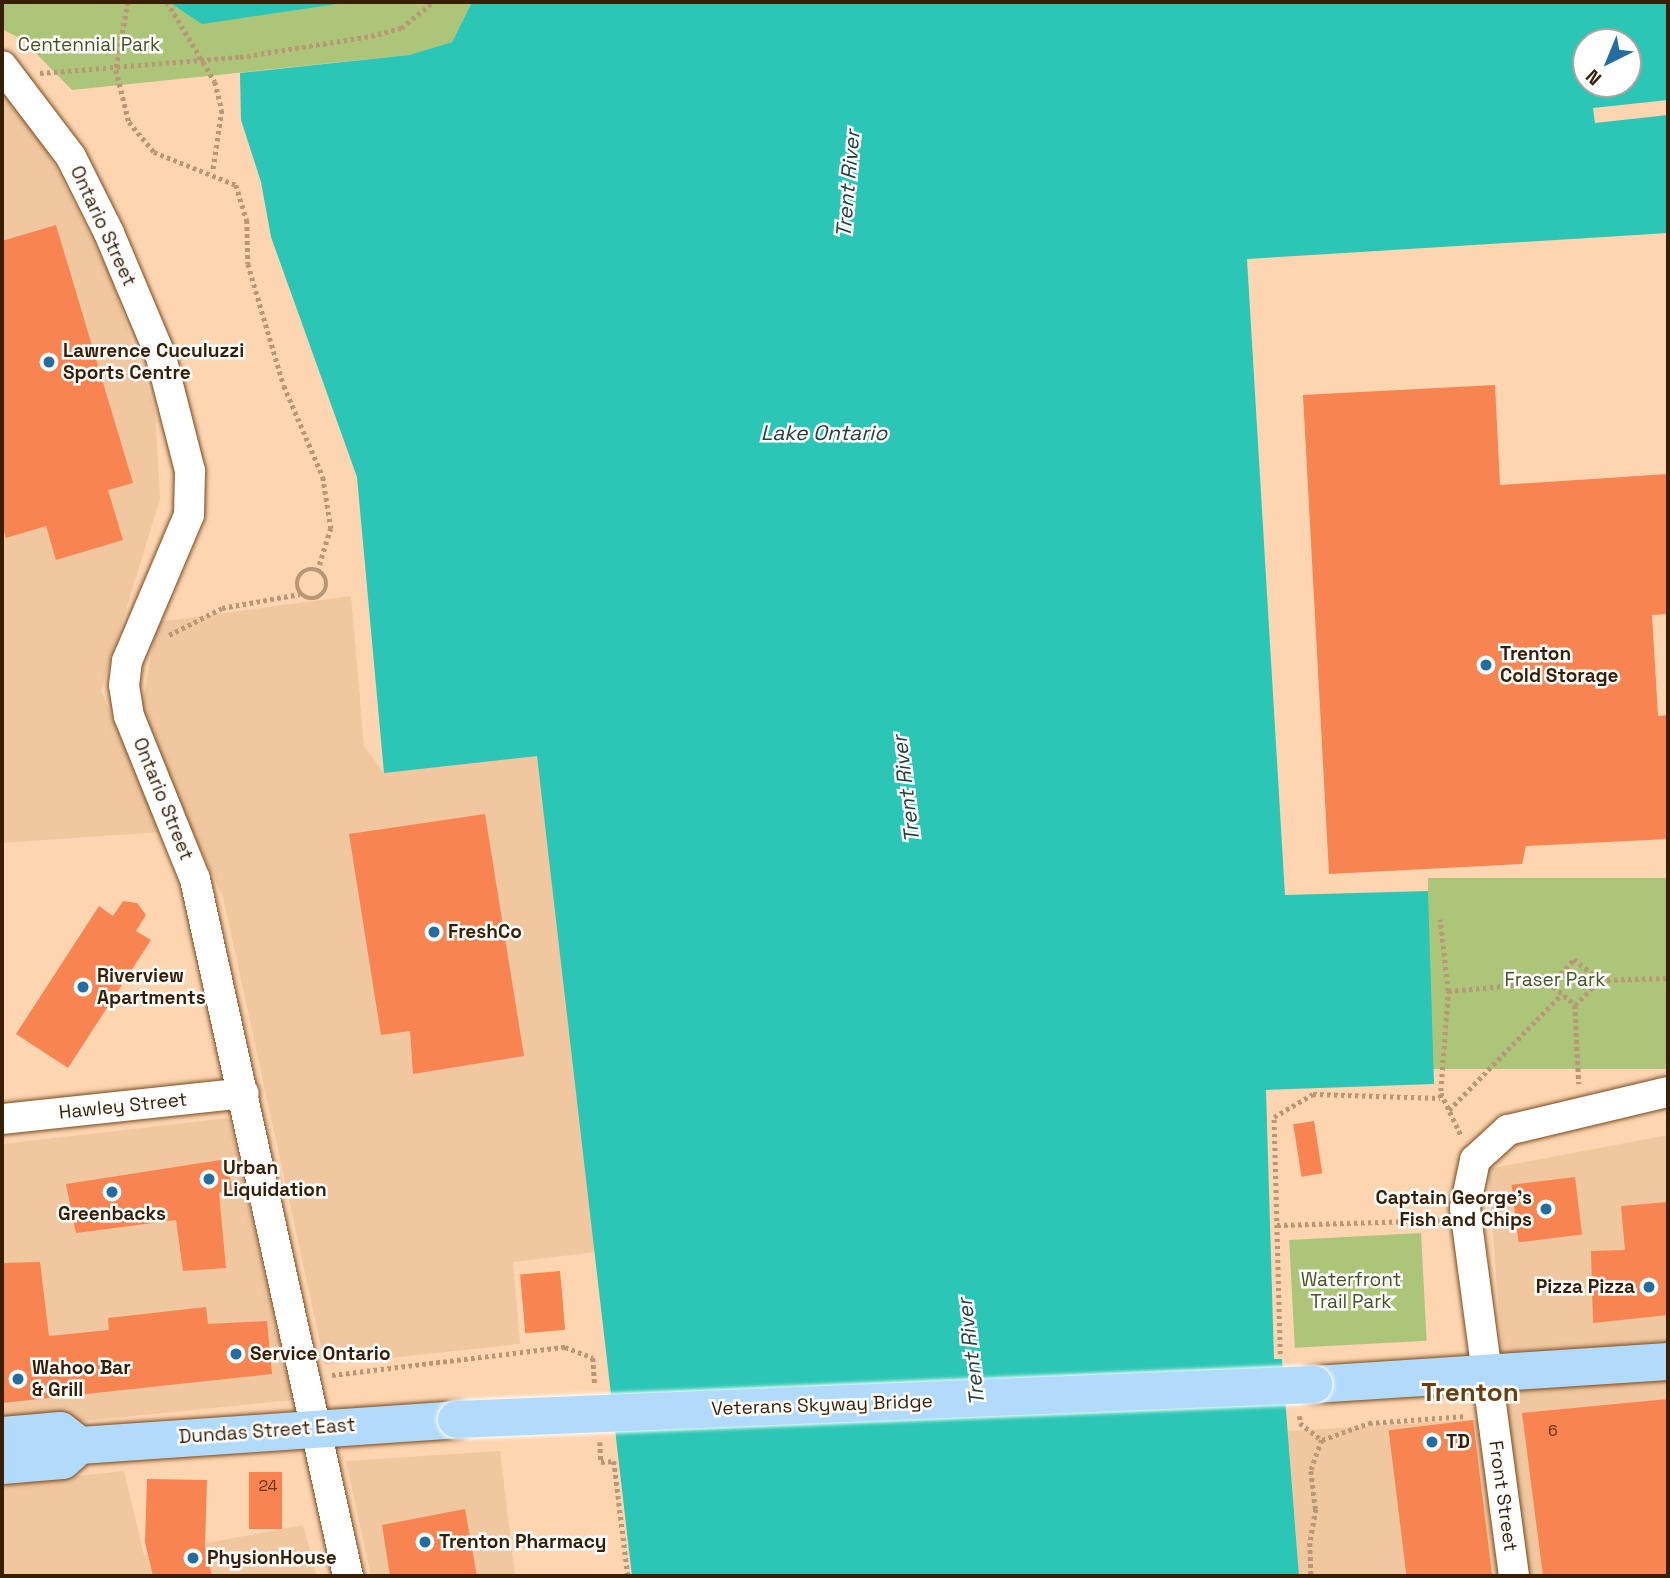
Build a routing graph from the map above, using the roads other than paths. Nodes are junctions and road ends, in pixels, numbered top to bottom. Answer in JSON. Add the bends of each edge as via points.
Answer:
{"nodes":[{"id":1,"x":8,"y":72,"type":"edge"},
{"id":2,"x":1668,"y":1092,"type":"edge"},
{"id":3,"x":244,"y":1093,"type":"junction"},
{"id":4,"x":2,"y":1119,"type":"edge"},
{"id":5,"x":1668,"y":1361,"type":"edge"},
{"id":6,"x":1486,"y":1375,"type":"junction"},
{"id":7,"x":456,"y":1419,"type":"joint"},
{"id":8,"x":317,"y":1426,"type":"junction"},
{"id":9,"x":2,"y":1435,"type":"edge"},
{"id":10,"x":79,"y":1445,"type":"junction"},
{"id":11,"x":2,"y":1465,"type":"edge"},
{"id":12,"x":348,"y":1576,"type":"edge"},
{"id":13,"x":1514,"y":1576,"type":"edge"}],
"edges":[{"from":1,"to":3,"type":"street","name":"Ontario Street","via":[[71,157],[109,233],[161,357],[190,471],[189,515],[127,662],[129,716],[195,879]]},
{"from":2,"to":6,"type":"street","name":"Front Street","via":[[1508,1130],[1475,1160],[1466,1219]]},
{"from":3,"to":4,"type":"street","name":"Hawley Street"},
{"from":3,"to":8,"type":"street","name":"Ontario Street"},
{"from":5,"to":6,"type":"main road","name":"Veterans Skyway Bridge"},
{"from":6,"to":7,"type":"main road","name":"Veterans Skyway Bridge","bridge":true,"via":[[1306,1397]]},
{"from":6,"to":13,"type":"street","name":"Front Street"},
{"from":7,"to":8,"type":"main road","name":"Dundas Street East"},
{"from":8,"to":10,"type":"main road","name":"Dundas Street East"},
{"from":8,"to":12,"type":"street","name":"Ontario Street"},
{"from":9,"to":10,"type":"main road","name":"Dundas Street East","via":[[60,1430]]},
{"from":10,"to":11,"type":"main road","name":"Dundas Street East","via":[[62,1460]]}]}
